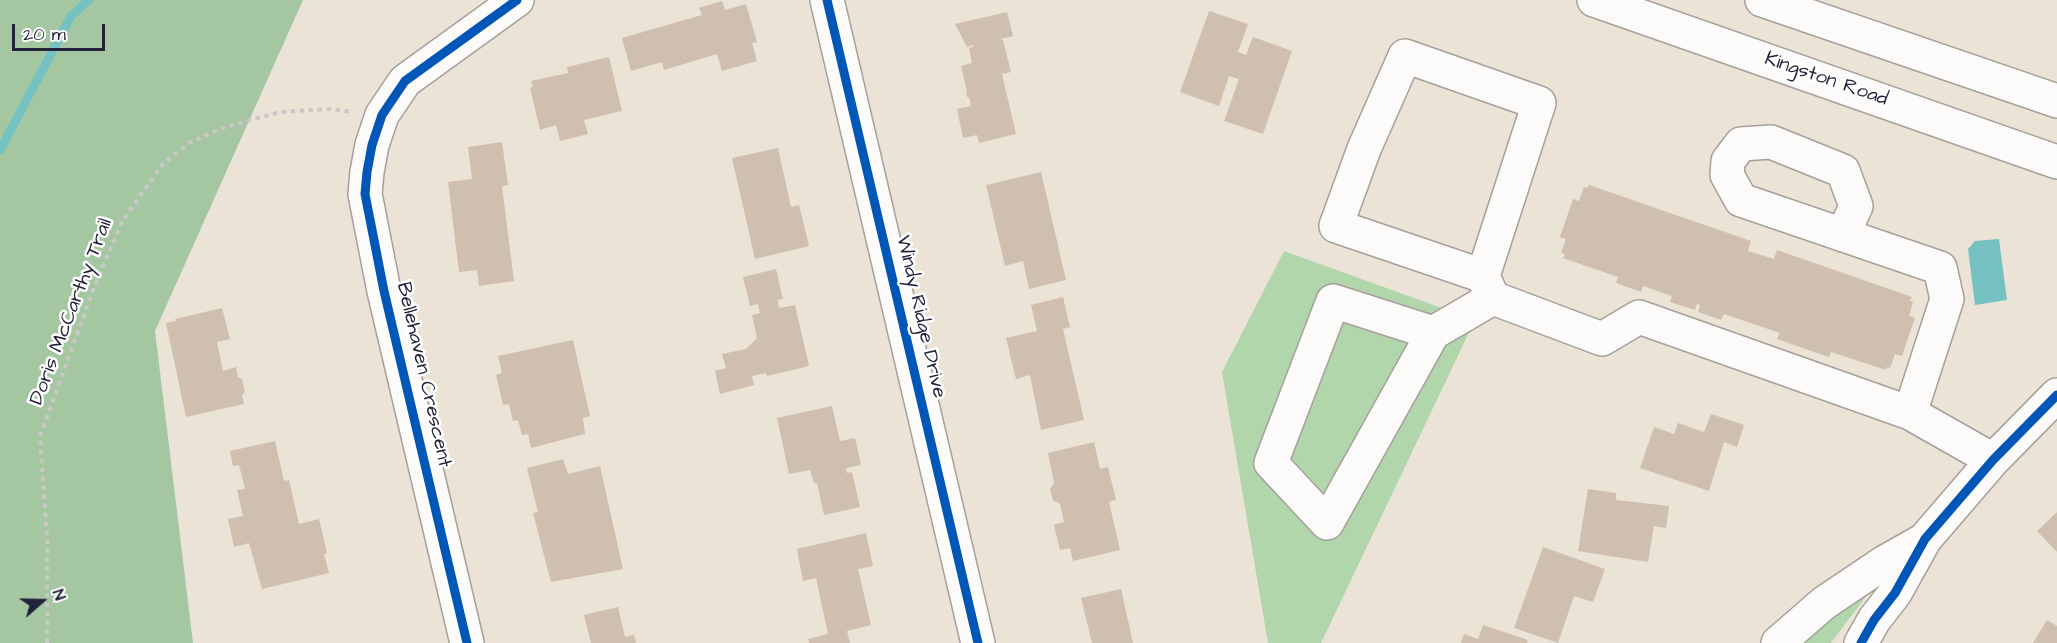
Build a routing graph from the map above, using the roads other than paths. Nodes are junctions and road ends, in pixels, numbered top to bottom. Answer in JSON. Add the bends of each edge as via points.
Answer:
{"nodes":[{"id":1,"x":517,"y":0,"type":"edge"},
{"id":2,"x":827,"y":0,"type":"edge"},
{"id":3,"x":1594,"y":0,"type":"edge"},
{"id":4,"x":1762,"y":0,"type":"edge"},
{"id":5,"x":2057,"y":101,"type":"edge"},
{"id":6,"x":2057,"y":162,"type":"edge"},
{"id":7,"x":1843,"y":235,"type":"dead end"},
{"id":8,"x":1488,"y":287,"type":"junction"},
{"id":9,"x":1433,"y":333,"type":"junction"},
{"id":10,"x":2057,"y":395,"type":"edge"},
{"id":11,"x":1910,"y":412,"type":"junction"},
{"id":12,"x":1993,"y":460,"type":"junction"},
{"id":13,"x":1925,"y":539,"type":"junction"},
{"id":14,"x":467,"y":643,"type":"edge"},
{"id":15,"x":978,"y":643,"type":"edge"},
{"id":16,"x":1778,"y":643,"type":"edge"},
{"id":17,"x":1861,"y":643,"type":"edge"}],
"edges":[{"from":1,"to":14,"type":"street","name":"Bellehaven Crescent","via":[[405,81],[382,115],[372,145],[365,194]]},
{"from":2,"to":15,"type":"street","name":"Windy Ridge Drive"},
{"from":3,"to":6,"type":"street","name":"Kingston Road"},
{"from":4,"to":5,"type":"street"},
{"from":7,"to":11,"type":"street","via":[[1940,268],[1947,299]]},
{"from":8,"to":8,"type":"street","via":[[1336,226],[1364,149],[1405,56],[1539,103]]},
{"from":8,"to":9,"type":"street"},
{"from":8,"to":11,"type":"street","via":[[1602,339],[1639,317]]},
{"from":9,"to":9,"type":"street","via":[[1333,301],[1271,463],[1327,523]]},
{"from":10,"to":12,"type":"street"},
{"from":11,"to":12,"type":"street"},
{"from":12,"to":13,"type":"street"},
{"from":13,"to":16,"type":"street","via":[[1824,603]]},
{"from":13,"to":17,"type":"street"}]}
